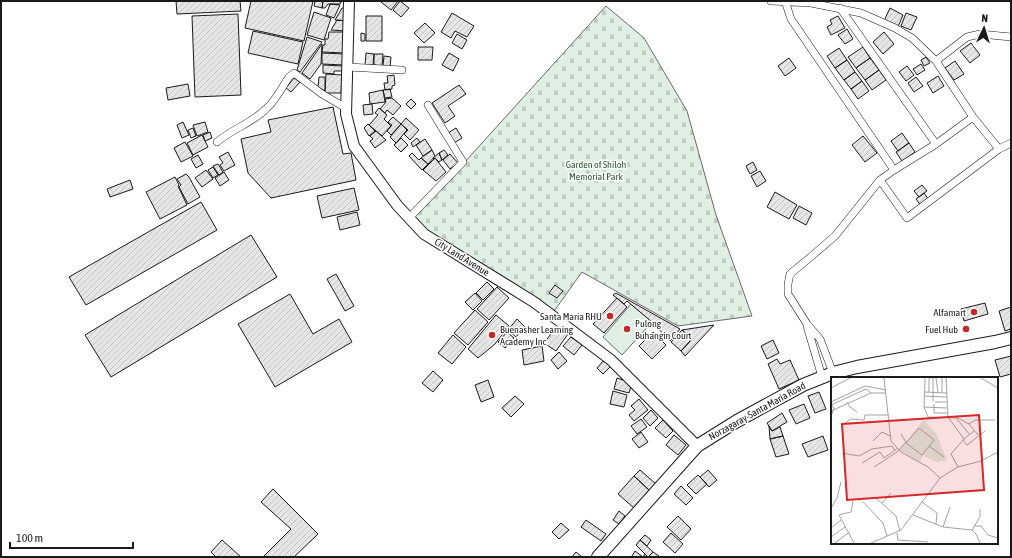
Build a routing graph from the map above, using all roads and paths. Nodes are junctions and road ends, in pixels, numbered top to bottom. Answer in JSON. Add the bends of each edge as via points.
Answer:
{"nodes":[{"id":1,"x":349,"y":1,"type":"edge"},
{"id":2,"x":771,"y":1,"type":"edge"},
{"id":3,"x":785,"y":1,"type":"edge"},
{"id":4,"x":840,"y":8,"type":"junction"},
{"id":5,"x":1011,"y":37,"type":"edge"},
{"id":6,"x":936,"y":61,"type":"junction"},
{"id":7,"x":348,"y":67,"type":"junction"},
{"id":8,"x":402,"y":70,"type":"dead end"},
{"id":9,"x":428,"y":104,"type":"dead end"},
{"id":10,"x":346,"y":108,"type":"junction"},
{"id":11,"x":973,"y":117,"type":"junction"},
{"id":12,"x":217,"y":142,"type":"dead end"},
{"id":13,"x":1011,"y":143,"type":"edge"},
{"id":14,"x":936,"y":144,"type":"junction"},
{"id":15,"x":999,"y":149,"type":"junction"},
{"id":16,"x":894,"y":170,"type":"junction"},
{"id":17,"x":880,"y":180,"type":"junction"},
{"id":18,"x":409,"y":218,"type":"junction"},
{"id":19,"x":807,"y":324,"type":"junction"},
{"id":20,"x":1011,"y":338,"type":"edge"},
{"id":21,"x":828,"y":375,"type":"junction"},
{"id":22,"x":697,"y":446,"type":"junction"},
{"id":23,"x":598,"y":557,"type":"edge"}],
"edges":[{"from":1,"to":7,"type":"street","name":"City Land Avenue"},
{"from":2,"to":3,"type":"street"},
{"from":3,"to":4,"type":"street"},
{"from":3,"to":16,"type":"street","via":[[791,19]]},
{"from":4,"to":6,"type":"street","via":[[861,13],[895,28],[912,38]]},
{"from":4,"to":14,"type":"street"},
{"from":5,"to":6,"type":"street","via":[[980,34],[967,37]]},
{"from":6,"to":11,"type":"street"},
{"from":7,"to":8,"type":"street"},
{"from":7,"to":10,"type":"street","name":"City Land Avenue"},
{"from":9,"to":18,"type":"street","via":[[463,162]]},
{"from":10,"to":12,"type":"street","via":[[294,73],[267,109]]},
{"from":10,"to":18,"type":"street","name":"City Land Avenue","via":[[354,146]]},
{"from":11,"to":14,"type":"street"},
{"from":11,"to":15,"type":"street"},
{"from":13,"to":15,"type":"street"},
{"from":14,"to":16,"type":"street"},
{"from":15,"to":17,"type":"street","via":[[907,218]]},
{"from":16,"to":17,"type":"street"},
{"from":17,"to":19,"type":"street","via":[[834,236],[790,274],[788,294]]},
{"from":18,"to":22,"type":"street","name":"City Land Avenue","via":[[424,234],[534,302],[611,360]]},
{"from":19,"to":21,"type":"street"},
{"from":19,"to":21,"type":"street","via":[[820,339]]},
{"from":20,"to":21,"type":"main road","name":"Norzagaray-Santa Maria Road","via":[[857,367]]},
{"from":21,"to":22,"type":"main road","name":"Norzagaray-Santa Maria Road","via":[[803,385]]},
{"from":22,"to":23,"type":"main road","name":"Norzagaray-Santa Maria Road"}]}
